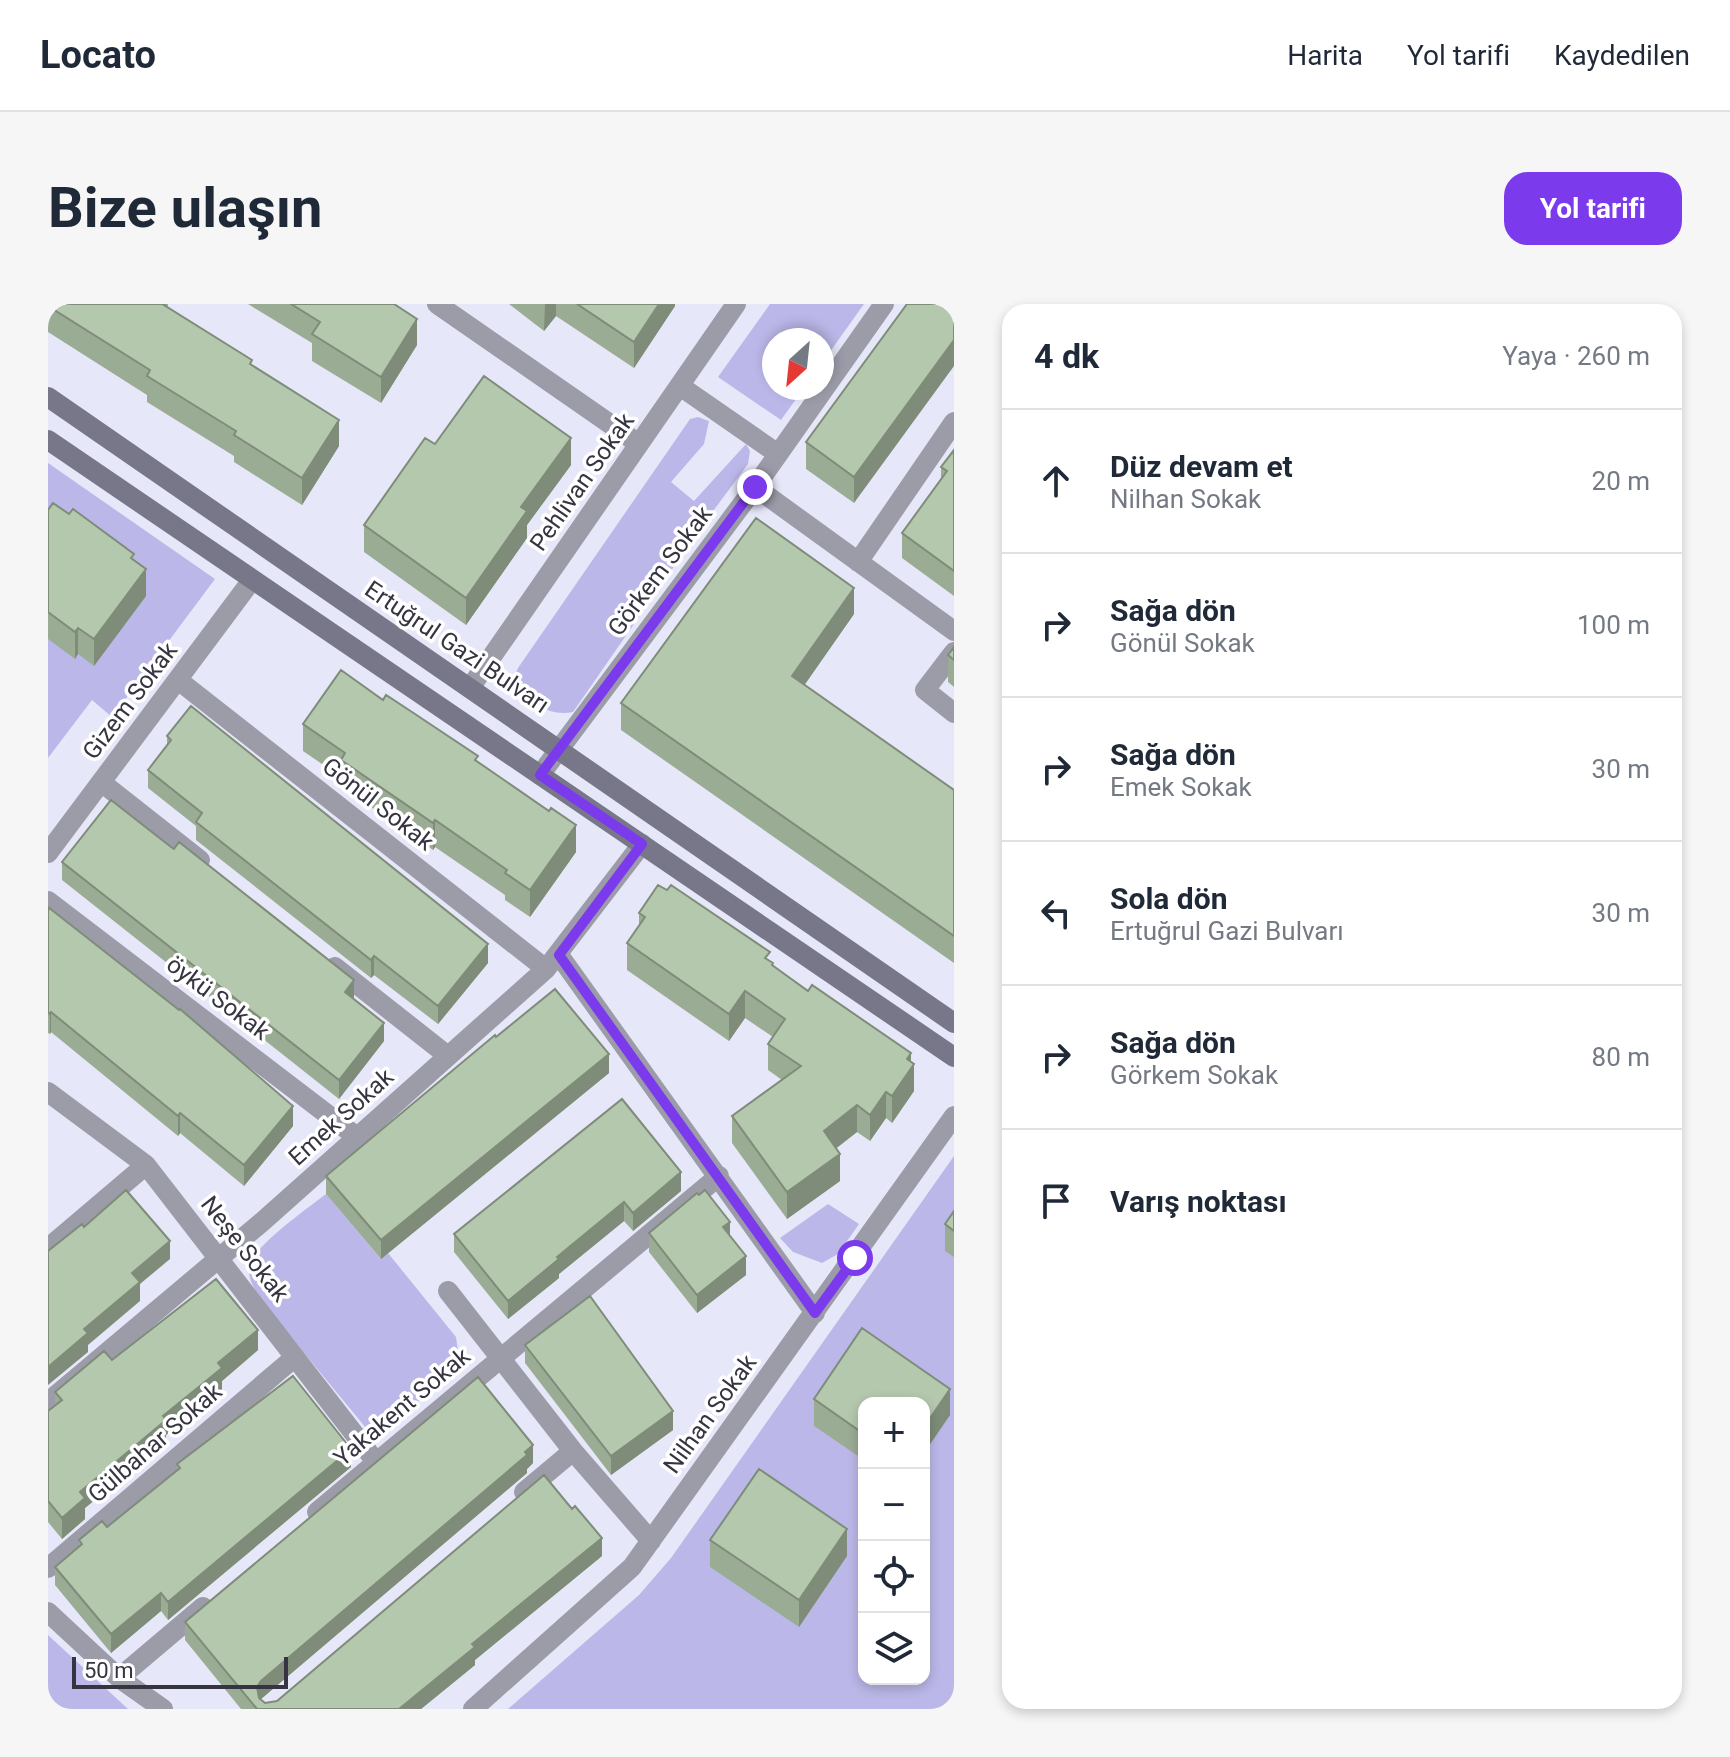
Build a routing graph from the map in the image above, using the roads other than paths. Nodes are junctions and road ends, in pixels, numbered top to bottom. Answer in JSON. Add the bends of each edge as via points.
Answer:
{"nodes":[{"id":1,"x":437,"y":304,"type":"edge"},
{"id":2,"x":736,"y":304,"type":"edge"},
{"id":3,"x":884,"y":304,"type":"edge"},
{"id":4,"x":680,"y":386,"type":"junction"},
{"id":5,"x":48,"y":397,"type":"edge"},
{"id":6,"x":954,"y":422,"type":"edge"},
{"id":7,"x":48,"y":440,"type":"edge"},
{"id":8,"x":639,"y":444,"type":"junction"},
{"id":9,"x":778,"y":454,"type":"junction"},
{"id":10,"x":755,"y":487,"type":"junction"},
{"id":11,"x":858,"y":562,"type":"junction"},
{"id":12,"x":252,"y":580,"type":"junction"},
{"id":13,"x":954,"y":631,"type":"edge"},
{"id":14,"x":954,"y":652,"type":"edge"},
{"id":15,"x":178,"y":680,"type":"junction"},
{"id":16,"x":470,"y":688,"type":"junction"},
{"id":17,"x":954,"y":713,"type":"edge"},
{"id":18,"x":560,"y":749,"type":"junction"},
{"id":19,"x":540,"y":775,"type":"junction"},
{"id":20,"x":101,"y":782,"type":"junction"},
{"id":21,"x":642,"y":844,"type":"junction"},
{"id":22,"x":48,"y":853,"type":"edge"},
{"id":23,"x":213,"y":870,"type":"edge"},
{"id":24,"x":48,"y":901,"type":"edge"},
{"id":25,"x":324,"y":958,"type":"edge"},
{"id":26,"x":552,"y":962,"type":"junction"},
{"id":27,"x":954,"y":1023,"type":"edge"},
{"id":28,"x":448,"y":1056,"type":"junction"},
{"id":29,"x":954,"y":1057,"type":"edge"},
{"id":30,"x":48,"y":1092,"type":"edge"},
{"id":31,"x":954,"y":1116,"type":"edge"},
{"id":32,"x":357,"y":1137,"type":"junction"},
{"id":33,"x":146,"y":1165,"type":"junction"},
{"id":34,"x":719,"y":1176,"type":"junction"},
{"id":35,"x":48,"y":1248,"type":"edge"},
{"id":36,"x":220,"y":1258,"type":"junction"},
{"id":37,"x":448,"y":1291,"type":"dead end"},
{"id":38,"x":815,"y":1313,"type":"junction"},
{"id":39,"x":295,"y":1357,"type":"junction"},
{"id":40,"x":501,"y":1358,"type":"junction"},
{"id":41,"x":48,"y":1402,"type":"edge"},
{"id":42,"x":573,"y":1451,"type":"junction"},
{"id":43,"x":376,"y":1462,"type":"junction"},
{"id":44,"x":512,"y":1502,"type":"edge"},
{"id":45,"x":302,"y":1524,"type":"edge"},
{"id":46,"x":651,"y":1541,"type":"junction"},
{"id":47,"x":48,"y":1568,"type":"edge"},
{"id":48,"x":217,"y":1596,"type":"edge"},
{"id":49,"x":48,"y":1612,"type":"edge"},
{"id":50,"x":119,"y":1678,"type":"junction"},
{"id":51,"x":163,"y":1709,"type":"edge"},
{"id":52,"x":473,"y":1709,"type":"edge"}],
"edges":[{"from":1,"to":8,"type":"street"},
{"from":2,"to":4,"type":"street","name":"Pehlivan Sokak"},
{"from":3,"to":9,"type":"street","name":"Görkem Sokak"},
{"from":4,"to":8,"type":"street","name":"Pehlivan Sokak"},
{"from":4,"to":9,"type":"street"},
{"from":5,"to":16,"type":"main road","name":"Ertuğrul Gazi Bulvarı"},
{"from":6,"to":11,"type":"street"},
{"from":7,"to":12,"type":"main road"},
{"from":8,"to":16,"type":"street","name":"Pehlivan Sokak"},
{"from":9,"to":10,"type":"street","name":"Görkem Sokak"},
{"from":10,"to":11,"type":"street"},
{"from":10,"to":18,"type":"street","name":"Görkem Sokak"},
{"from":11,"to":13,"type":"street"},
{"from":12,"to":15,"type":"street","name":"Gizem Sokak"},
{"from":12,"to":19,"type":"main road"},
{"from":14,"to":17,"type":"street","via":[[925,690]]},
{"from":15,"to":20,"type":"street","name":"Gizem Sokak"},
{"from":15,"to":26,"type":"street","name":"Gönül Sokak"},
{"from":16,"to":18,"type":"main road","name":"Ertuğrul Gazi Bulvarı"},
{"from":18,"to":19,"type":"street","name":"Görkem Sokak"},
{"from":18,"to":27,"type":"main road","name":"Ertuğrul Gazi Bulvarı"},
{"from":19,"to":21,"type":"main road"},
{"from":20,"to":22,"type":"street","name":"Gizem Sokak"},
{"from":20,"to":23,"type":"street"},
{"from":21,"to":26,"type":"street","name":"Emek Sokak"},
{"from":21,"to":29,"type":"main road"},
{"from":24,"to":32,"type":"street","name":"öykü Sokak"},
{"from":25,"to":28,"type":"street"},
{"from":26,"to":28,"type":"street","name":"Emek Sokak"},
{"from":26,"to":34,"type":"street","name":"Gönül Sokak"},
{"from":28,"to":32,"type":"street","name":"Emek Sokak"},
{"from":30,"to":33,"type":"street","name":"Neşe Sokak"},
{"from":31,"to":38,"type":"street","name":"Nilhan Sokak"},
{"from":32,"to":36,"type":"street","name":"Emek Sokak"},
{"from":33,"to":35,"type":"street"},
{"from":33,"to":36,"type":"street","name":"Neşe Sokak"},
{"from":34,"to":38,"type":"street","name":"Gönül Sokak"},
{"from":34,"to":40,"type":"street","name":"Yakakent Sokak"},
{"from":36,"to":39,"type":"street","name":"Neşe Sokak"},
{"from":36,"to":41,"type":"street","name":"Emek Sokak"},
{"from":37,"to":40,"type":"street"},
{"from":38,"to":46,"type":"street","name":"Nilhan Sokak"},
{"from":39,"to":43,"type":"street","name":"Neşe Sokak"},
{"from":39,"to":47,"type":"street","name":"Gülbahar Sokak"},
{"from":40,"to":42,"type":"street"},
{"from":40,"to":43,"type":"street","name":"Yakakent Sokak"},
{"from":42,"to":44,"type":"street"},
{"from":42,"to":46,"type":"street"},
{"from":43,"to":45,"type":"street","name":"Yakakent Sokak"},
{"from":46,"to":52,"type":"street","name":"Nilhan Sokak","via":[[632,1567]]},
{"from":48,"to":50,"type":"street"},
{"from":49,"to":50,"type":"street"},
{"from":50,"to":51,"type":"street"}]}
